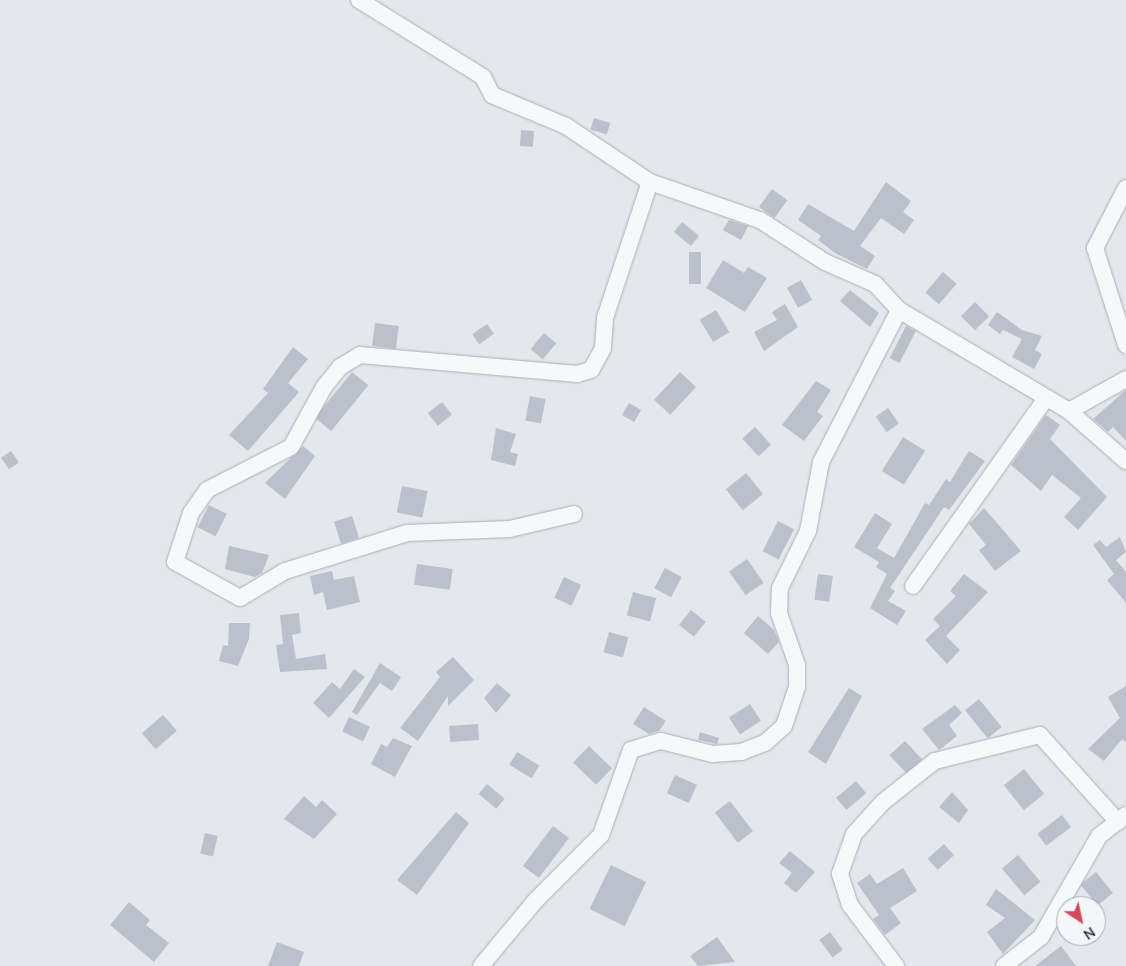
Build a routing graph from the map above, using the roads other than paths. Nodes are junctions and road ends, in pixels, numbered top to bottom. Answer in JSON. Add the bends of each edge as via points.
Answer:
{"nodes":[{"id":1,"x":358,"y":0,"type":"edge"},
{"id":2,"x":650,"y":182,"type":"junction"},
{"id":3,"x":1126,"y":188,"type":"edge"},
{"id":4,"x":899,"y":310,"type":"junction"},
{"id":5,"x":1126,"y":345,"type":"edge"},
{"id":6,"x":1126,"y":379,"type":"edge"},
{"id":7,"x":1046,"y":398,"type":"junction"},
{"id":8,"x":1069,"y":411,"type":"junction"},
{"id":9,"x":1126,"y":461,"type":"edge"},
{"id":10,"x":574,"y":514,"type":"dead end"},
{"id":11,"x":913,"y":586,"type":"dead end"},
{"id":12,"x":1122,"y":818,"type":"edge"},
{"id":13,"x":481,"y":966,"type":"edge"},
{"id":14,"x":896,"y":966,"type":"edge"},
{"id":15,"x":1004,"y":966,"type":"edge"}],
"edges":[{"from":1,"to":2,"type":"street","via":[[483,77],[492,96],[566,126]]},
{"from":2,"to":4,"type":"street","via":[[760,220],[825,262],[875,284]]},
{"from":2,"to":10,"type":"street","via":[[605,318],[603,348],[591,370],[577,374],[360,355],[340,367],[324,387],[291,447],[207,490],[191,513],[175,562],[240,598],[284,571],[407,534],[510,529]]},
{"from":3,"to":5,"type":"street","via":[[1095,248]]},
{"from":4,"to":7,"type":"street"},
{"from":4,"to":13,"type":"street","via":[[821,462],[808,531],[780,588],[779,613],[797,665],[797,687],[784,726],[765,743],[741,752],[712,754],[661,741],[631,750],[601,835],[536,900]]},
{"from":6,"to":8,"type":"street"},
{"from":7,"to":8,"type":"street"},
{"from":7,"to":11,"type":"street"},
{"from":8,"to":9,"type":"street"},
{"from":12,"to":14,"type":"street","via":[[1040,736],[935,760],[883,802],[854,834],[840,874],[850,905]]},
{"from":12,"to":15,"type":"street","via":[[1099,836],[1041,936]]}]}
